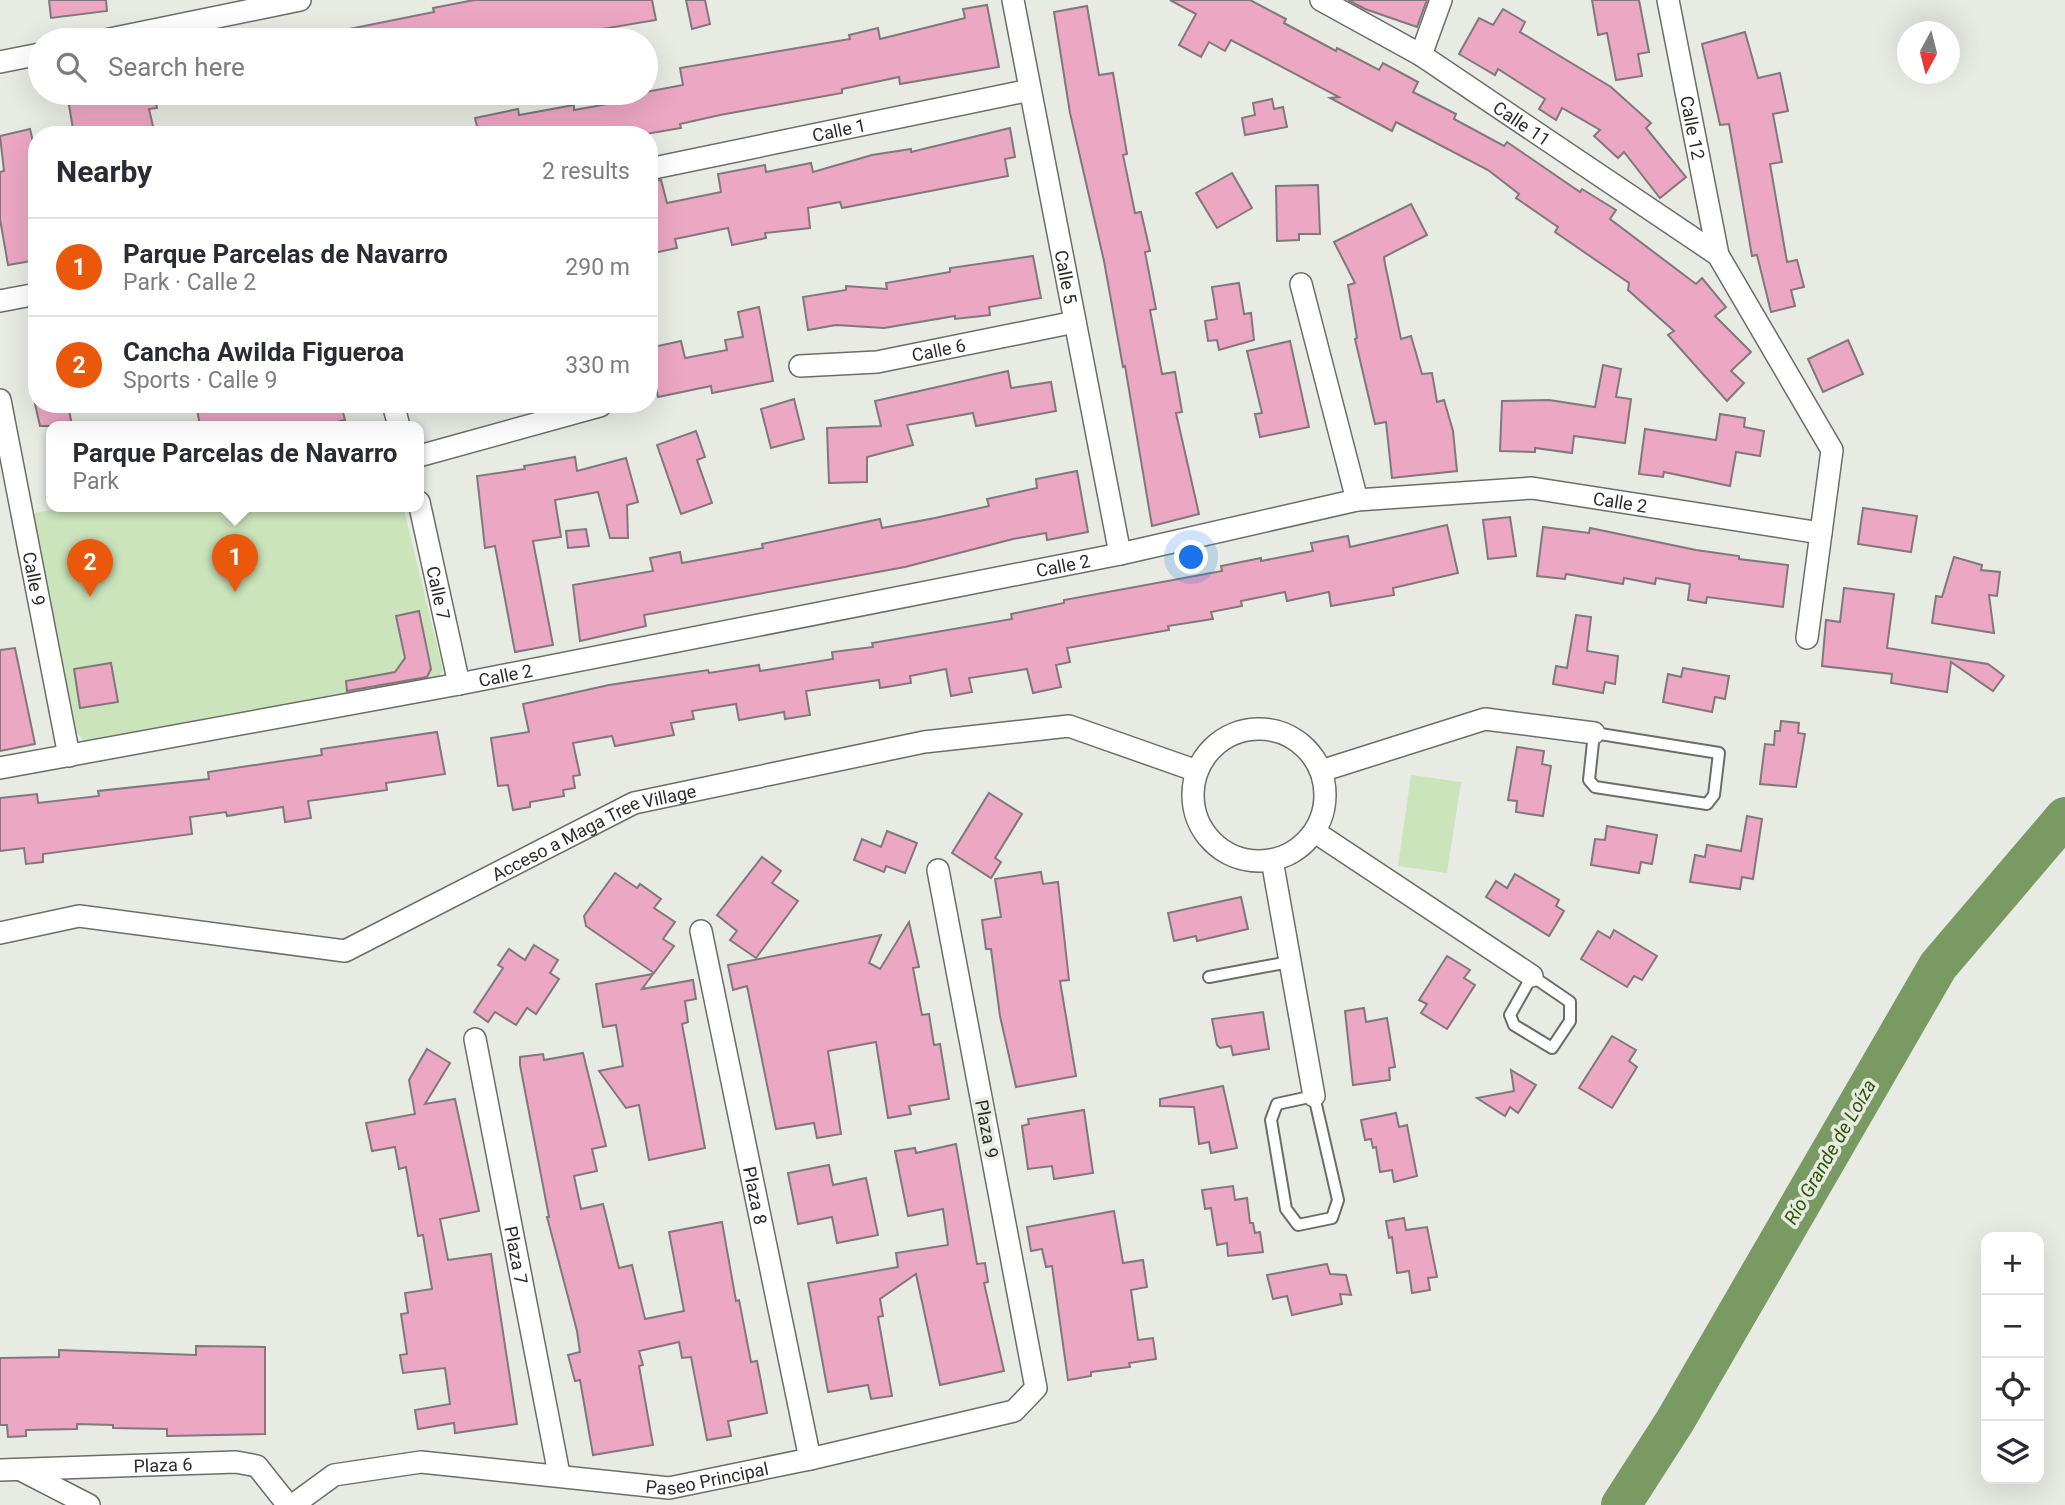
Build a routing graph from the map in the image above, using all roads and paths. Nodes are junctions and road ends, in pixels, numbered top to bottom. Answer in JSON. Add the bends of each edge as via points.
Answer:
{"nodes":[{"id":1,"x":300,"y":0,"type":"edge"},
{"id":2,"x":1013,"y":0,"type":"edge"},
{"id":3,"x":1321,"y":0,"type":"edge"},
{"id":4,"x":1441,"y":0,"type":"edge"},
{"id":5,"x":1668,"y":0,"type":"edge"},
{"id":6,"x":164,"y":28,"type":"edge"},
{"id":7,"x":1421,"y":55,"type":"junction"},
{"id":8,"x":28,"y":56,"type":"edge"},
{"id":9,"x":0,"y":62,"type":"edge"},
{"id":10,"x":1030,"y":90,"type":"junction"},
{"id":11,"x":658,"y":167,"type":"edge"},
{"id":12,"x":1718,"y":255,"type":"junction"},
{"id":13,"x":1301,"y":284,"type":"dead end"},
{"id":14,"x":28,"y":296,"type":"edge"},
{"id":15,"x":0,"y":301,"type":"edge"},
{"id":16,"x":1075,"y":323,"type":"junction"},
{"id":17,"x":800,"y":366,"type":"dead end"},
{"id":18,"x":0,"y":400,"type":"edge"},
{"id":19,"x":575,"y":413,"type":"edge"},
{"id":20,"x":424,"y":455,"type":"edge"},
{"id":21,"x":1357,"y":500,"type":"junction"},
{"id":22,"x":421,"y":512,"type":"edge"},
{"id":23,"x":1821,"y":533,"type":"junction"},
{"id":24,"x":1120,"y":554,"type":"junction"},
{"id":25,"x":1807,"y":638,"type":"dead end"},
{"id":26,"x":459,"y":684,"type":"junction"},
{"id":27,"x":1594,"y":733,"type":"junction"},
{"id":28,"x":68,"y":756,"type":"junction"},
{"id":29,"x":0,"y":768,"type":"edge"},
{"id":30,"x":1197,"y":771,"type":"junction"},
{"id":31,"x":1321,"y":771,"type":"junction"},
{"id":32,"x":1315,"y":832,"type":"junction"},
{"id":33,"x":1272,"y":860,"type":"junction"},
{"id":34,"x":938,"y":870,"type":"dead end"},
{"id":35,"x":701,"y":931,"type":"dead end"},
{"id":36,"x":0,"y":933,"type":"edge"},
{"id":37,"x":1289,"y":962,"type":"junction"},
{"id":38,"x":1532,"y":976,"type":"junction"},
{"id":39,"x":1209,"y":977,"type":"dead end"},
{"id":40,"x":475,"y":1039,"type":"dead end"},
{"id":41,"x":1314,"y":1096,"type":"junction"},
{"id":42,"x":1036,"y":1388,"type":"joint"},
{"id":43,"x":810,"y":1459,"type":"junction"},
{"id":44,"x":10,"y":1470,"type":"edge"},
{"id":45,"x":559,"y":1474,"type":"junction"},
{"id":46,"x":89,"y":1505,"type":"edge"},
{"id":47,"x":288,"y":1505,"type":"edge"},
{"id":48,"x":293,"y":1505,"type":"edge"}],
"edges":[{"from":1,"to":6,"type":"street"},
{"from":2,"to":10,"type":"street","name":"Calle 5"},
{"from":3,"to":7,"type":"street","name":"Calle 11"},
{"from":4,"to":7,"type":"street"},
{"from":5,"to":12,"type":"street","name":"Calle 12"},
{"from":7,"to":12,"type":"street","name":"Calle 11"},
{"from":8,"to":9,"type":"street"},
{"from":10,"to":11,"type":"street","name":"Calle 1"},
{"from":10,"to":16,"type":"street","name":"Calle 5"},
{"from":12,"to":23,"type":"street","via":[[1832,450]]},
{"from":13,"to":21,"type":"street"},
{"from":14,"to":15,"type":"street"},
{"from":16,"to":17,"type":"street","name":"Calle 6","via":[[877,362]]},
{"from":16,"to":24,"type":"street","name":"Calle 5"},
{"from":18,"to":28,"type":"street","name":"Calle 9"},
{"from":19,"to":20,"type":"street"},
{"from":21,"to":23,"type":"street","name":"Calle 2","via":[[1532,488]]},
{"from":21,"to":24,"type":"street","name":"Calle 2"},
{"from":22,"to":26,"type":"street","name":"Calle 7"},
{"from":23,"to":25,"type":"street"},
{"from":24,"to":26,"type":"street","name":"Calle 2"},
{"from":26,"to":28,"type":"street","name":"Calle 2"},
{"from":27,"to":27,"type":"lane","via":[[1718,753],[1714,795],[1706,804],[1595,787],[1588,780]]},
{"from":27,"to":31,"type":"street","via":[[1485,719]]},
{"from":28,"to":29,"type":"street","name":"Calle 2"},
{"from":30,"to":31,"type":"street","via":[[1209,751],[1227,737],[1248,730],[1271,730],[1292,737],[1310,752]]},
{"from":30,"to":33,"type":"street","via":[[1194,810],[1215,845],[1232,856]]},
{"from":30,"to":36,"type":"street","name":"Acceso a Maga Tree Village","via":[[1069,726],[924,742],[634,803],[345,951],[79,916]]},
{"from":31,"to":32,"type":"street","via":[[1324,813]]},
{"from":32,"to":33,"type":"street","via":[[1303,845]]},
{"from":32,"to":38,"type":"street"},
{"from":33,"to":37,"type":"street"},
{"from":34,"to":42,"type":"street","name":"Plaza 9"},
{"from":35,"to":43,"type":"street","name":"Plaza 8"},
{"from":37,"to":39,"type":"lane"},
{"from":37,"to":41,"type":"street"},
{"from":38,"to":38,"type":"lane","via":[[1510,1015],[1514,1026],[1552,1048],[1570,1021],[1570,1002]]},
{"from":40,"to":45,"type":"street","name":"Plaza 7"},
{"from":41,"to":41,"type":"lane","via":[[1338,1200],[1332,1219],[1298,1225],[1286,1209],[1271,1120],[1277,1104]]},
{"from":42,"to":43,"type":"street","name":"Paseo Principal","via":[[1014,1411]]},
{"from":43,"to":45,"type":"street","name":"Paseo Principal","via":[[669,1488]]},
{"from":44,"to":46,"type":"street","name":"Plaza 6"},
{"from":44,"to":47,"type":"street","name":"Plaza 6","via":[[236,1462],[257,1466]]},
{"from":45,"to":48,"type":"street","name":"Paseo Principal","via":[[422,1462],[334,1475]]}]}
